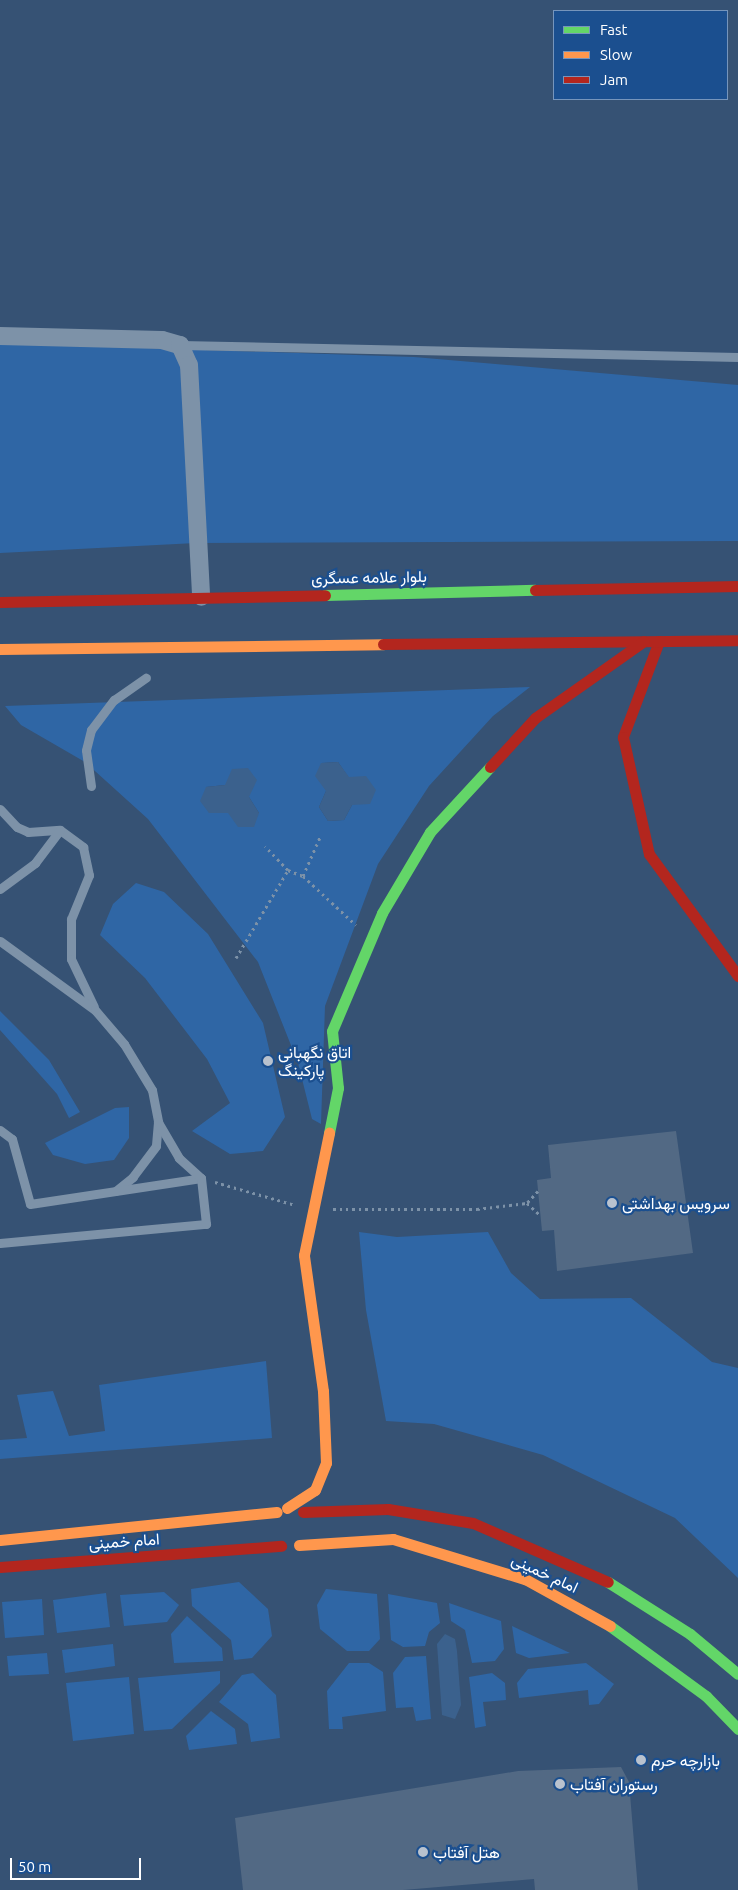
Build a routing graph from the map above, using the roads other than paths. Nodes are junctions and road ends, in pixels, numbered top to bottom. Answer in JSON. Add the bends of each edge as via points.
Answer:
{"nodes":[{"id":1,"x":0,"y":336,"type":"edge"},
{"id":2,"x":180,"y":344,"type":"junction"},
{"id":3,"x":738,"y":357,"type":"edge"},
{"id":4,"x":738,"y":586,"type":"edge"},
{"id":5,"x":201,"y":597,"type":"junction"},
{"id":6,"x":0,"y":602,"type":"edge"},
{"id":7,"x":738,"y":640,"type":"edge"},
{"id":8,"x":644,"y":641,"type":"junction"},
{"id":9,"x":659,"y":641,"type":"junction"},
{"id":10,"x":0,"y":649,"type":"edge"},
{"id":11,"x":146,"y":678,"type":"dead end"},
{"id":12,"x":90,"y":786,"type":"dead end"},
{"id":13,"x":0,"y":808,"type":"edge"},
{"id":14,"x":60,"y":830,"type":"junction"},
{"id":15,"x":0,"y":889,"type":"edge"},
{"id":16,"x":0,"y":941,"type":"edge"},
{"id":17,"x":738,"y":976,"type":"edge"},
{"id":18,"x":95,"y":1010,"type":"junction"},
{"id":19,"x":158,"y":1122,"type":"junction"},
{"id":20,"x":0,"y":1130,"type":"edge"},
{"id":21,"x":200,"y":1178,"type":"junction"},
{"id":22,"x":116,"y":1191,"type":"junction"},
{"id":23,"x":0,"y":1243,"type":"edge"},
{"id":24,"x":282,"y":1510,"type":"junction"},
{"id":25,"x":303,"y":1512,"type":"junction"},
{"id":26,"x":0,"y":1540,"type":"edge"},
{"id":27,"x":299,"y":1544,"type":"junction"},
{"id":28,"x":281,"y":1546,"type":"junction"},
{"id":29,"x":0,"y":1567,"type":"edge"},
{"id":30,"x":738,"y":1674,"type":"edge"},
{"id":31,"x":738,"y":1730,"type":"edge"}],
"edges":[{"from":1,"to":2,"type":"street","via":[[162,340]]},
{"from":2,"to":3,"type":"lane"},
{"from":2,"to":5,"type":"street","via":[[189,366]]},
{"from":4,"to":5,"type":"main road","name":"بلوار علامه عسگری"},
{"from":5,"to":6,"type":"main road","name":"بلوار علامه عسگری"},
{"from":7,"to":9,"type":"main road"},
{"from":8,"to":9,"type":"main road"},
{"from":8,"to":10,"type":"main road"},
{"from":8,"to":24,"type":"main road","via":[[535,718],[430,832],[371,939],[332,1031],[338,1088],[332,1136],[310,1210],[304,1255],[323,1391],[326,1463],[315,1490]]},
{"from":9,"to":17,"type":"main road","via":[[623,737],[649,854]]},
{"from":11,"to":12,"type":"lane","via":[[114,700],[92,730],[86,750]]},
{"from":13,"to":14,"type":"lane","via":[[17,827],[28,832]]},
{"from":14,"to":15,"type":"lane","via":[[34,863]]},
{"from":14,"to":18,"type":"lane","via":[[83,847],[89,875],[71,919],[71,958]]},
{"from":16,"to":18,"type":"lane"},
{"from":18,"to":19,"type":"lane","via":[[124,1044],[152,1090]]},
{"from":19,"to":21,"type":"lane","via":[[180,1158]]},
{"from":19,"to":22,"type":"lane","via":[[156,1146],[146,1162]]},
{"from":20,"to":22,"type":"lane","via":[[12,1139],[30,1204]]},
{"from":21,"to":22,"type":"lane"},
{"from":21,"to":23,"type":"lane","via":[[206,1224]]},
{"from":24,"to":25,"type":"main road"},
{"from":24,"to":26,"type":"main road","name":"امام خمینی"},
{"from":24,"to":28,"type":"main road","via":[[270,1533]]},
{"from":25,"to":27,"type":"main road","via":[[309,1527]]},
{"from":25,"to":30,"type":"main road","name":"امام خمینی","via":[[388,1510],[473,1523],[555,1556],[624,1590],[690,1634]]},
{"from":27,"to":28,"type":"main road"},
{"from":27,"to":31,"type":"main road","name":"امام خمینی","via":[[393,1540],[525,1579],[590,1613],[658,1658],[706,1696]]},
{"from":28,"to":29,"type":"main road","name":"امام خمینی"}]}
